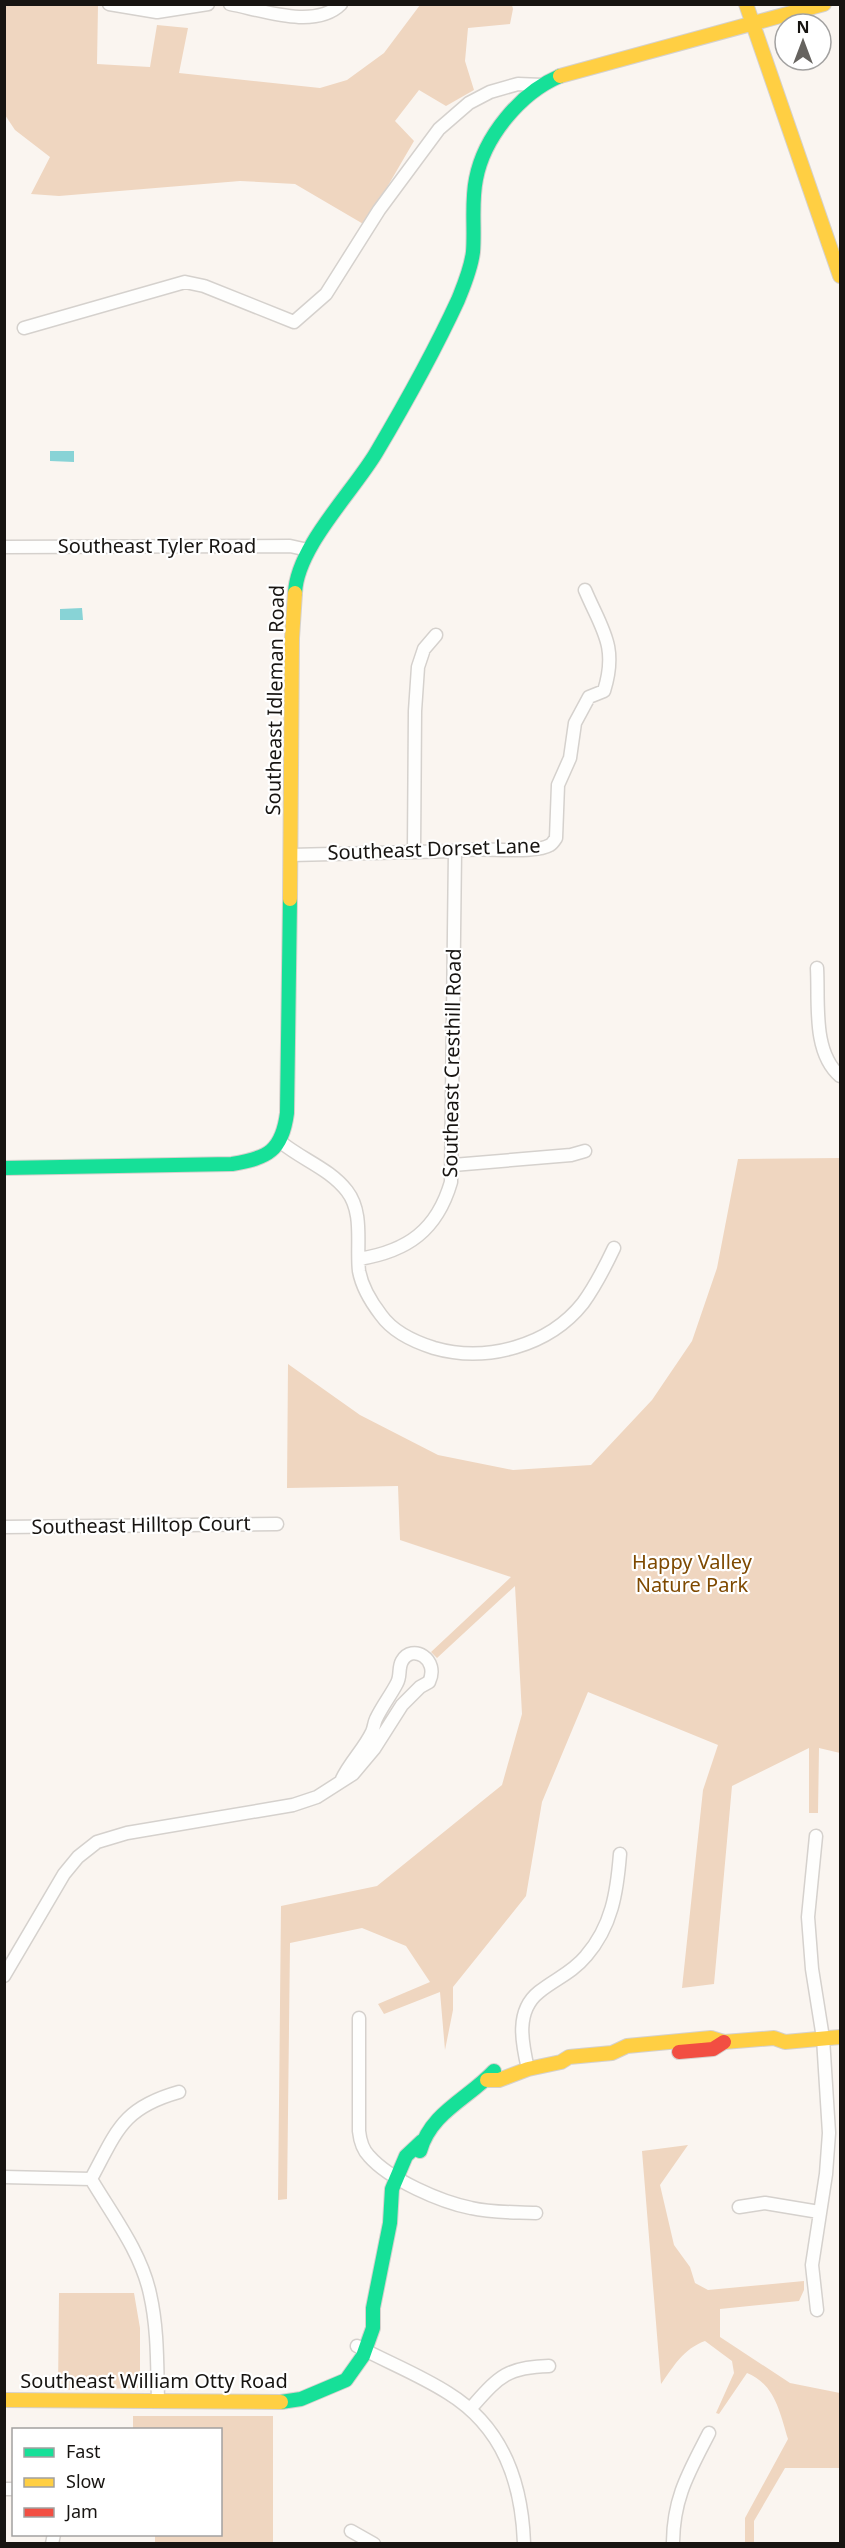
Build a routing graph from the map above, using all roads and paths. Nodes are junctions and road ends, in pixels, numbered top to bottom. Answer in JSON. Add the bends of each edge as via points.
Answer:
{"nodes":[{"id":1,"x":109,"y":4,"type":"edge"},
{"id":2,"x":208,"y":4,"type":"edge"},
{"id":3,"x":230,"y":4,"type":"edge"},
{"id":4,"x":341,"y":4,"type":"edge"},
{"id":5,"x":746,"y":4,"type":"edge"},
{"id":6,"x":824,"y":4,"type":"edge"},
{"id":7,"x":753,"y":24,"type":"junction"},
{"id":8,"x":542,"y":85,"type":"junction"},
{"id":9,"x":840,"y":276,"type":"edge"},
{"id":10,"x":24,"y":328,"type":"dead end"},
{"id":11,"x":4,"y":547,"type":"edge"},
{"id":12,"x":308,"y":550,"type":"junction"},
{"id":13,"x":585,"y":590,"type":"dead end"},
{"id":14,"x":436,"y":635,"type":"dead end"},
{"id":15,"x":414,"y":850,"type":"junction"},
{"id":16,"x":455,"y":851,"type":"junction"},
{"id":17,"x":291,"y":855,"type":"junction"},
{"id":18,"x":817,"y":968,"type":"dead end"},
{"id":19,"x":840,"y":1077,"type":"edge"},
{"id":20,"x":282,"y":1143,"type":"junction"},
{"id":21,"x":585,"y":1151,"type":"dead end"},
{"id":22,"x":453,"y":1165,"type":"junction"},
{"id":23,"x":4,"y":1168,"type":"edge"},
{"id":24,"x":614,"y":1248,"type":"dead end"},
{"id":25,"x":359,"y":1259,"type":"junction"},
{"id":26,"x":277,"y":1524,"type":"dead end"},
{"id":27,"x":4,"y":1527,"type":"edge"},
{"id":28,"x":342,"y":1779,"type":"junction"},
{"id":29,"x":816,"y":1836,"type":"dead end"},
{"id":30,"x":620,"y":1854,"type":"dead end"},
{"id":31,"x":4,"y":1976,"type":"edge"},
{"id":32,"x":359,"y":2018,"type":"dead end"},
{"id":33,"x":840,"y":2026,"type":"edge"},
{"id":34,"x":822,"y":2033,"type":"junction"},
{"id":35,"x":840,"y":2037,"type":"edge"},
{"id":36,"x":527,"y":2064,"type":"junction"},
{"id":37,"x":179,"y":2091,"type":"dead end"},
{"id":38,"x":4,"y":2177,"type":"edge"},
{"id":39,"x":91,"y":2180,"type":"junction"},
{"id":40,"x":402,"y":2180,"type":"junction"},
{"id":41,"x":739,"y":2207,"type":"dead end"},
{"id":42,"x":819,"y":2212,"type":"junction"},
{"id":43,"x":536,"y":2213,"type":"dead end"},
{"id":44,"x":817,"y":2310,"type":"dead end"},
{"id":45,"x":362,"y":2349,"type":"junction"},
{"id":46,"x":549,"y":2366,"type":"dead end"},
{"id":47,"x":4,"y":2400,"type":"edge"},
{"id":48,"x":158,"y":2400,"type":"junction"},
{"id":49,"x":470,"y":2409,"type":"junction"},
{"id":50,"x":709,"y":2433,"type":"dead end"},
{"id":51,"x":351,"y":2531,"type":"dead end"},
{"id":52,"x":374,"y":2544,"type":"edge"},
{"id":53,"x":524,"y":2544,"type":"edge"},
{"id":54,"x":673,"y":2544,"type":"edge"}],
"edges":[{"from":1,"to":2,"type":"street","via":[[157,12]]},
{"from":3,"to":4,"type":"street","via":[[310,18]]},
{"from":5,"to":7,"type":"main road"},
{"from":6,"to":7,"type":"main road","name":"Southeast Idleman Road"},
{"from":7,"to":8,"type":"main road","name":"Southeast Idleman Road","via":[[578,70]]},
{"from":7,"to":9,"type":"main road"},
{"from":8,"to":10,"type":"street","via":[[518,84],[490,92],[469,103],[439,129],[379,210],[326,294],[294,322],[204,286],[184,282]]},
{"from":8,"to":12,"type":"main road","name":"Southeast Idleman Road","via":[[515,109],[480,163],[470,266],[434,348],[375,454]]},
{"from":11,"to":12,"type":"street","name":"Southeast Tyler Road","via":[[290,546]]},
{"from":12,"to":17,"type":"main road","name":"Southeast Idleman Road","via":[[297,577],[293,610]]},
{"from":13,"to":16,"type":"street","name":"Southeast Dorset Lane","via":[[610,646],[611,662],[604,691],[590,698],[575,723],[570,758],[558,785],[556,838],[541,848]]},
{"from":14,"to":15,"type":"street","via":[[424,649],[418,667]]},
{"from":15,"to":16,"type":"street","name":"Southeast Dorset Lane"},
{"from":15,"to":17,"type":"street","name":"Southeast Dorset Lane"},
{"from":16,"to":22,"type":"street","name":"Southeast Cresthill Road"},
{"from":17,"to":20,"type":"main road","name":"Southeast Idleman Road","via":[[288,1106]]},
{"from":18,"to":19,"type":"street","via":[[822,1045],[830,1066]]},
{"from":20,"to":23,"type":"main road","via":[[259,1159],[232,1164]]},
{"from":20,"to":25,"type":"street","via":[[334,1177],[349,1193],[357,1215]]},
{"from":21,"to":22,"type":"street"},
{"from":22,"to":25,"type":"street","name":"Southeast Cresthill Road","via":[[447,1198],[428,1228],[387,1253]]},
{"from":24,"to":25,"type":"street","via":[[582,1304],[555,1328],[506,1350],[474,1354],[426,1346],[382,1318],[362,1283]]},
{"from":26,"to":27,"type":"street","name":"Southeast Hilltop Court"},
{"from":28,"to":28,"type":"street","via":[[363,1765],[402,1705],[429,1682],[433,1670],[421,1654],[402,1659],[399,1679]]},
{"from":28,"to":31,"type":"street","via":[[317,1797],[293,1805],[126,1833],[98,1842],[64,1874]]},
{"from":29,"to":34,"type":"street","via":[[808,1917]]},
{"from":30,"to":36,"type":"street","via":[[614,1903],[599,1938],[576,1968],[540,1991],[526,2007],[522,2027]]},
{"from":32,"to":40,"type":"street","via":[[360,2142],[369,2156]]},
{"from":33,"to":34,"type":"main road","name":"Southeast William Otty Road"},
{"from":34,"to":35,"type":"main road","name":"Southeast William Otty Road"},
{"from":34,"to":36,"type":"main road","name":"Southeast William Otty Road","via":[[785,2042],[774,2038],[724,2042],[711,2038],[627,2046],[612,2053]]},
{"from":34,"to":42,"type":"street","via":[[830,2133]]},
{"from":36,"to":40,"type":"main road","name":"Southeast William Otty Road","via":[[499,2080],[487,2080],[449,2108],[422,2141],[420,2152]]},
{"from":37,"to":39,"type":"street","via":[[130,2115]]},
{"from":38,"to":39,"type":"street"},
{"from":39,"to":48,"type":"street","via":[[134,2250],[144,2274],[156,2332]]},
{"from":40,"to":43,"type":"street","via":[[470,2208]]},
{"from":40,"to":45,"type":"main road","name":"Southeast William Otty Road","via":[[373,2308],[375,2320]]},
{"from":41,"to":42,"type":"street","via":[[765,2203]]},
{"from":42,"to":44,"type":"street","via":[[812,2265]]},
{"from":45,"to":48,"type":"main road","name":"Southeast William Otty Road","via":[[346,2380],[291,2402]]},
{"from":45,"to":49,"type":"street","via":[[449,2393]]},
{"from":46,"to":49,"type":"street","via":[[508,2372]]},
{"from":47,"to":48,"type":"main road","name":"Southeast William Otty Road"},
{"from":49,"to":53,"type":"street","via":[[490,2432],[513,2473],[523,2511]]},
{"from":50,"to":54,"type":"street","via":[[681,2488]]},
{"from":51,"to":52,"type":"street"}]}
